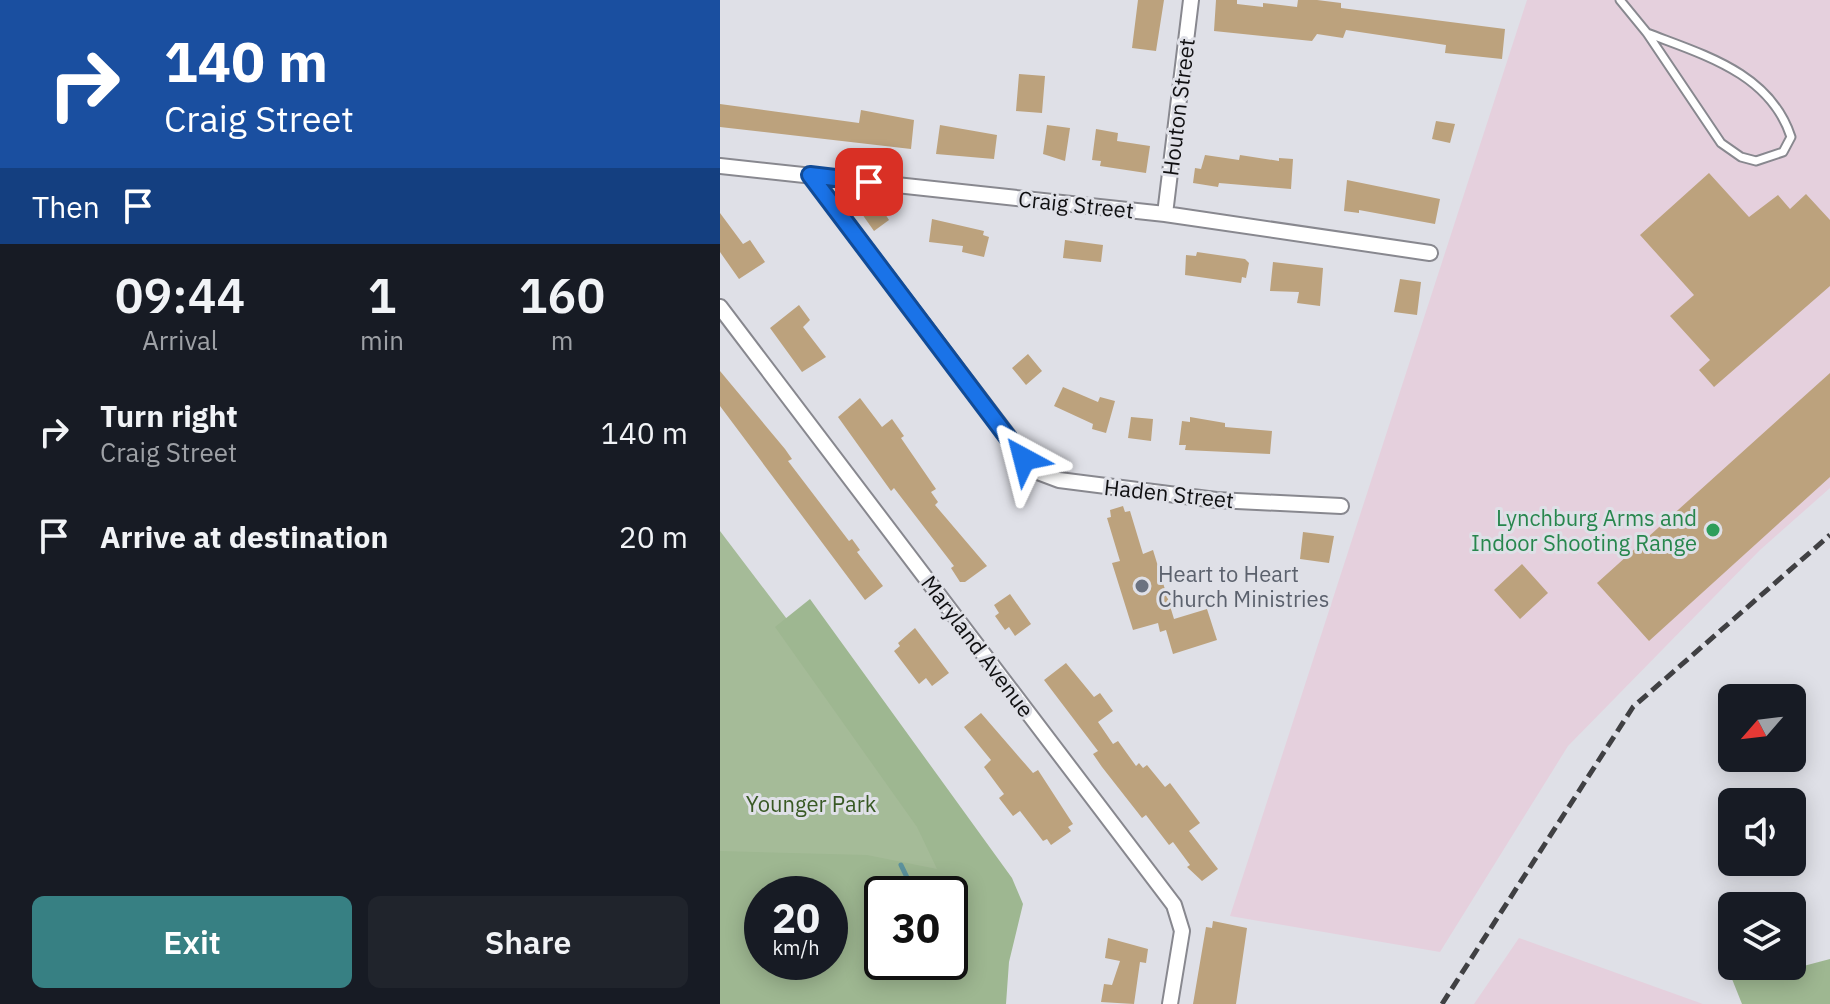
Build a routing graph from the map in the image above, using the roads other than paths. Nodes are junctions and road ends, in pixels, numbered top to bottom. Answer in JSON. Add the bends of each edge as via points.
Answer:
{"nodes":[{"id":1,"x":1191,"y":0,"type":"edge"},
{"id":2,"x":1620,"y":0,"type":"edge"},
{"id":3,"x":1647,"y":33,"type":"junction"},
{"id":4,"x":720,"y":166,"type":"edge"},
{"id":5,"x":810,"y":175,"type":"junction"},
{"id":6,"x":1165,"y":214,"type":"junction"},
{"id":7,"x":1430,"y":253,"type":"dead end"},
{"id":8,"x":720,"y":307,"type":"edge"},
{"id":9,"x":1341,"y":506,"type":"dead end"},
{"id":10,"x":1170,"y":1004,"type":"edge"}],
"edges":[{"from":1,"to":6,"type":"street","name":"Houton Street"},
{"from":2,"to":3,"type":"lane"},
{"from":3,"to":3,"type":"lane","via":[[1721,143],[1756,161],[1783,152],[1791,137],[1769,97],[1732,66]]},
{"from":4,"to":5,"type":"street","name":"Craig Street"},
{"from":5,"to":6,"type":"street","name":"Craig Street"},
{"from":5,"to":9,"type":"street","name":"Haden Street","via":[[1035,471],[1059,480],[1216,500]]},
{"from":6,"to":7,"type":"street","name":"Craig Street"},
{"from":8,"to":10,"type":"street","name":"Maryland Avenue","via":[[1174,905],[1182,931]]}]}
